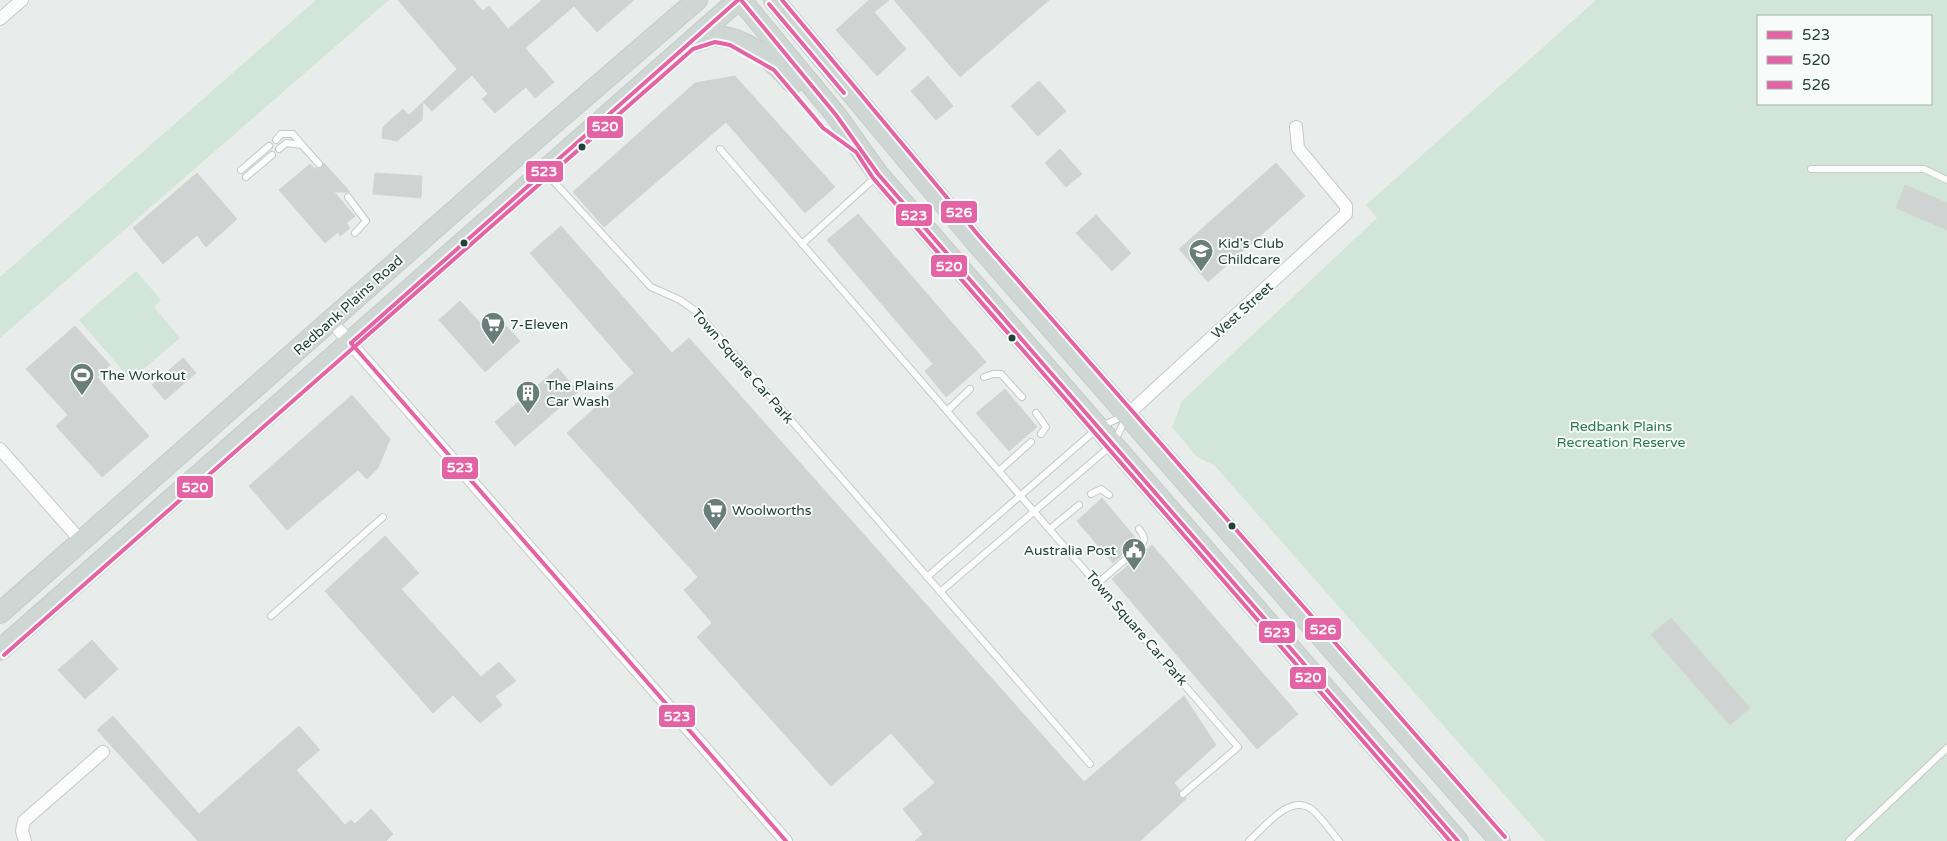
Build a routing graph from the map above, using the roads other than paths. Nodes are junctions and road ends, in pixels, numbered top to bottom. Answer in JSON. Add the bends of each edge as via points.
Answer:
{"nodes":[{"id":1,"x":22,"y":0,"type":"edge"},
{"id":2,"x":697,"y":0,"type":"edge"},
{"id":3,"x":740,"y":0,"type":"edge"},
{"id":4,"x":774,"y":0,"type":"edge"},
{"id":5,"x":792,"y":0,"type":"edge"},
{"id":6,"x":2,"y":13,"type":"edge"},
{"id":7,"x":796,"y":24,"type":"junction"},
{"id":8,"x":690,"y":44,"type":"junction"},
{"id":9,"x":1296,"y":127,"type":"dead end"},
{"id":10,"x":276,"y":140,"type":"dead end"},
{"id":11,"x":302,"y":145,"type":"junction"},
{"id":12,"x":269,"y":146,"type":"dead end"},
{"id":13,"x":861,"y":148,"type":"junction"},
{"id":14,"x":279,"y":149,"type":"dead end"},
{"id":15,"x":720,"y":149,"type":"dead end"},
{"id":16,"x":272,"y":156,"type":"dead end"},
{"id":17,"x":318,"y":164,"type":"dead end"},
{"id":18,"x":1811,"y":169,"type":"dead end"},
{"id":19,"x":241,"y":170,"type":"dead end"},
{"id":20,"x":545,"y":171,"type":"junction"},
{"id":21,"x":878,"y":174,"type":"junction"},
{"id":22,"x":246,"y":177,"type":"dead end"},
{"id":23,"x":1947,"y":180,"type":"edge"},
{"id":24,"x":348,"y":197,"type":"dead end"},
{"id":25,"x":435,"y":228,"type":"junction"},
{"id":26,"x":355,"y":233,"type":"dead end"},
{"id":27,"x":802,"y":244,"type":"junction"},
{"id":28,"x":331,"y":321,"type":"junction"},
{"id":29,"x":351,"y":343,"type":"junction"},
{"id":30,"x":984,"y":377,"type":"dead end"},
{"id":31,"x":970,"y":389,"type":"dead end"},
{"id":32,"x":1022,"y":398,"type":"dead end"},
{"id":33,"x":947,"y":410,"type":"junction"},
{"id":34,"x":1036,"y":413,"type":"dead end"},
{"id":35,"x":1127,"y":415,"type":"junction"},
{"id":36,"x":1098,"y":427,"type":"junction"},
{"id":37,"x":1041,"y":434,"type":"dead end"},
{"id":38,"x":1031,"y":442,"type":"dead end"},
{"id":39,"x":1113,"y":444,"type":"junction"},
{"id":40,"x":0,"y":448,"type":"edge"},
{"id":41,"x":1000,"y":470,"type":"junction"},
{"id":42,"x":1091,"y":494,"type":"dead end"},
{"id":43,"x":1109,"y":495,"type":"dead end"},
{"id":44,"x":1022,"y":496,"type":"junction"},
{"id":45,"x":1079,"y":505,"type":"dead end"},
{"id":46,"x":1035,"y":511,"type":"junction"},
{"id":47,"x":383,"y":517,"type":"dead end"},
{"id":48,"x":1051,"y":528,"type":"junction"},
{"id":49,"x":1139,"y":529,"type":"dead end"},
{"id":50,"x":81,"y":541,"type":"junction"},
{"id":51,"x":95,"y":564,"type":"junction"},
{"id":52,"x":927,"y":577,"type":"junction"},
{"id":53,"x":1098,"y":584,"type":"junction"},
{"id":54,"x":940,"y":592,"type":"junction"},
{"id":55,"x":3,"y":610,"type":"edge"},
{"id":56,"x":271,"y":616,"type":"dead end"},
{"id":57,"x":0,"y":650,"type":"edge"},
{"id":58,"x":1947,"y":748,"type":"edge"},
{"id":59,"x":103,"y":752,"type":"dead end"},
{"id":60,"x":1090,"y":764,"type":"dead end"},
{"id":61,"x":1183,"y":794,"type":"dead end"},
{"id":62,"x":24,"y":841,"type":"edge"},
{"id":63,"x":786,"y":841,"type":"edge"},
{"id":64,"x":1249,"y":841,"type":"edge"},
{"id":65,"x":1339,"y":841,"type":"edge"},
{"id":66,"x":1458,"y":841,"type":"edge"},
{"id":67,"x":1500,"y":841,"type":"edge"},
{"id":68,"x":1849,"y":841,"type":"edge"}],
"edges":[{"from":1,"to":6,"type":"street"},
{"from":2,"to":25,"type":"main road","name":"Redbank Plains Road"},
{"from":3,"to":8,"type":"main road"},
{"from":3,"to":13,"type":"main road"},
{"from":4,"to":7,"type":"main road"},
{"from":5,"to":7,"type":"main road"},
{"from":7,"to":35,"type":"main road","via":[[974,240]]},
{"from":8,"to":13,"type":"main road","via":[[715,35],[751,48],[778,65],[827,123]]},
{"from":8,"to":20,"type":"main road"},
{"from":9,"to":35,"type":"street","name":"West Street","via":[[1298,148],[1346,206],[1346,214]]},
{"from":10,"to":11,"type":"lane","via":[[281,134],[293,134]]},
{"from":11,"to":14,"type":"lane","via":[[286,143]]},
{"from":11,"to":17,"type":"lane"},
{"from":12,"to":19,"type":"lane"},
{"from":13,"to":21,"type":"main road"},
{"from":15,"to":27,"type":"lane","name":"Town Square Car Park"},
{"from":16,"to":22,"type":"lane"},
{"from":18,"to":23,"type":"lane","via":[[1924,169]]},
{"from":20,"to":25,"type":"main road","via":[[520,171],[456,226]]},
{"from":20,"to":29,"type":"main road"},
{"from":20,"to":52,"type":"lane","name":"Town Square Car Park","via":[[652,287],[697,312]]},
{"from":21,"to":27,"type":"lane"},
{"from":21,"to":36,"type":"main road"},
{"from":24,"to":26,"type":"lane","via":[[366,221]]},
{"from":25,"to":28,"type":"main road","name":"Redbank Plains Road"},
{"from":27,"to":33,"type":"lane","name":"Town Square Car Park"},
{"from":28,"to":29,"type":"street"},
{"from":28,"to":50,"type":"main road","name":"Redbank Plains Road"},
{"from":29,"to":51,"type":"main road"},
{"from":29,"to":63,"type":"street"},
{"from":30,"to":32,"type":"lane","via":[[1001,374]]},
{"from":31,"to":33,"type":"lane"},
{"from":33,"to":41,"type":"lane","name":"Town Square Car Park"},
{"from":34,"to":37,"type":"lane","via":[[1046,426]]},
{"from":35,"to":36,"type":"lane"},
{"from":35,"to":39,"type":"lane"},
{"from":35,"to":67,"type":"main road"},
{"from":36,"to":39,"type":"main road"},
{"from":36,"to":44,"type":"lane"},
{"from":38,"to":41,"type":"lane"},
{"from":39,"to":46,"type":"lane"},
{"from":39,"to":66,"type":"main road"},
{"from":40,"to":50,"type":"street"},
{"from":41,"to":44,"type":"lane","name":"Town Square Car Park"},
{"from":42,"to":43,"type":"lane","via":[[1101,489]]},
{"from":44,"to":46,"type":"lane","name":"Town Square Car Park"},
{"from":44,"to":52,"type":"lane"},
{"from":45,"to":48,"type":"lane"},
{"from":46,"to":48,"type":"lane","name":"Town Square Car Park"},
{"from":46,"to":54,"type":"lane"},
{"from":47,"to":56,"type":"lane"},
{"from":48,"to":53,"type":"lane","name":"Town Square Car Park"},
{"from":49,"to":53,"type":"lane","via":[[1144,542]]},
{"from":50,"to":55,"type":"main road","name":"Redbank Plains Road"},
{"from":51,"to":55,"type":"main road","via":[[81,558],[23,608]]},
{"from":51,"to":57,"type":"main road"},
{"from":52,"to":54,"type":"lane","name":"Town Square Car Park"},
{"from":53,"to":61,"type":"lane","name":"Town Square Car Park","via":[[1238,747]]},
{"from":54,"to":60,"type":"lane","name":"Town Square Car Park"},
{"from":58,"to":68,"type":"lane"},
{"from":59,"to":62,"type":"street","via":[[24,821]]},
{"from":64,"to":65,"type":"lane","via":[[1286,809],[1296,805],[1310,808]]}]}
